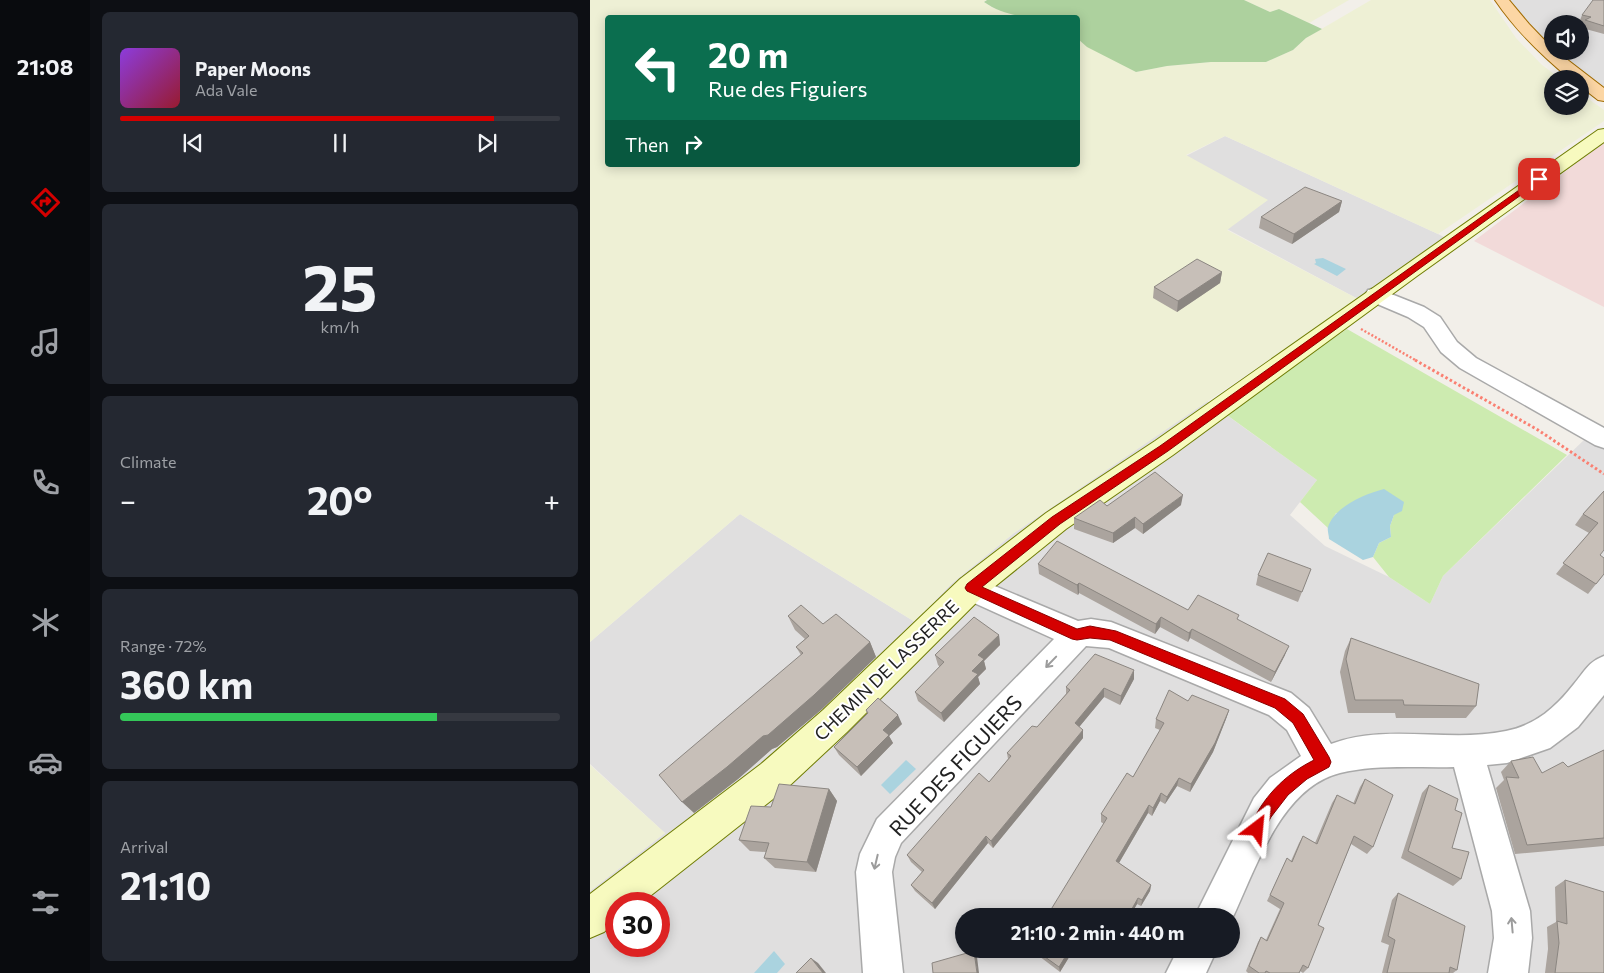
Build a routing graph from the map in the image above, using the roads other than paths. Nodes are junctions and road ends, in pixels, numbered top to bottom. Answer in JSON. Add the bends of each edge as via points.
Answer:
{"nodes":[{"id":1,"x":1502,"y":0,"type":"edge"},
{"id":2,"x":1604,"y":96,"type":"edge"},
{"id":3,"x":1604,"y":134,"type":"edge"},
{"id":4,"x":1376,"y":295,"type":"junction"},
{"id":5,"x":1604,"y":439,"type":"edge"},
{"id":6,"x":971,"y":588,"type":"junction"},
{"id":7,"x":1077,"y":635,"type":"junction"},
{"id":8,"x":1604,"y":670,"type":"edge"},
{"id":9,"x":1466,"y":751,"type":"junction"},
{"id":10,"x":1324,"y":762,"type":"junction"},
{"id":11,"x":1218,"y":908,"type":"edge"},
{"id":12,"x":590,"y":918,"type":"edge"},
{"id":13,"x":1194,"y":958,"type":"edge"},
{"id":14,"x":884,"y":973,"type":"edge"},
{"id":15,"x":1186,"y":973,"type":"edge"},
{"id":16,"x":1508,"y":973,"type":"edge"}],
"edges":[{"from":1,"to":2,"type":"main road","via":[[1541,45]]},
{"from":3,"to":4,"type":"street","name":"CHEMIN DE LASSERRE"},
{"from":4,"to":5,"type":"street","via":[[1432,322],[1449,347],[1468,363]]},
{"from":4,"to":6,"type":"street","name":"CHEMIN DE LASSERRE","via":[[1164,448],[1056,521]]},
{"from":6,"to":7,"type":"street"},
{"from":6,"to":12,"type":"street","name":"CHEMIN DE LASSERRE","via":[[774,776]]},
{"from":7,"to":10,"type":"street","via":[[1090,632],[1111,635],[1280,704],[1298,719]]},
{"from":7,"to":14,"type":"street","name":"RUE DES FIGUIERS","one_way":true,"via":[[890,831],[878,854],[874,872]]},
{"from":8,"to":9,"type":"street","via":[[1577,705],[1539,736],[1519,744]]},
{"from":9,"to":10,"type":"street","via":[[1367,751]]},
{"from":16,"to":9,"type":"street","one_way":true,"via":[[1513,938],[1511,911]]},
{"from":10,"to":11,"type":"street","via":[[1282,790],[1266,812]]},
{"from":13,"to":15,"type":"street"}]}
